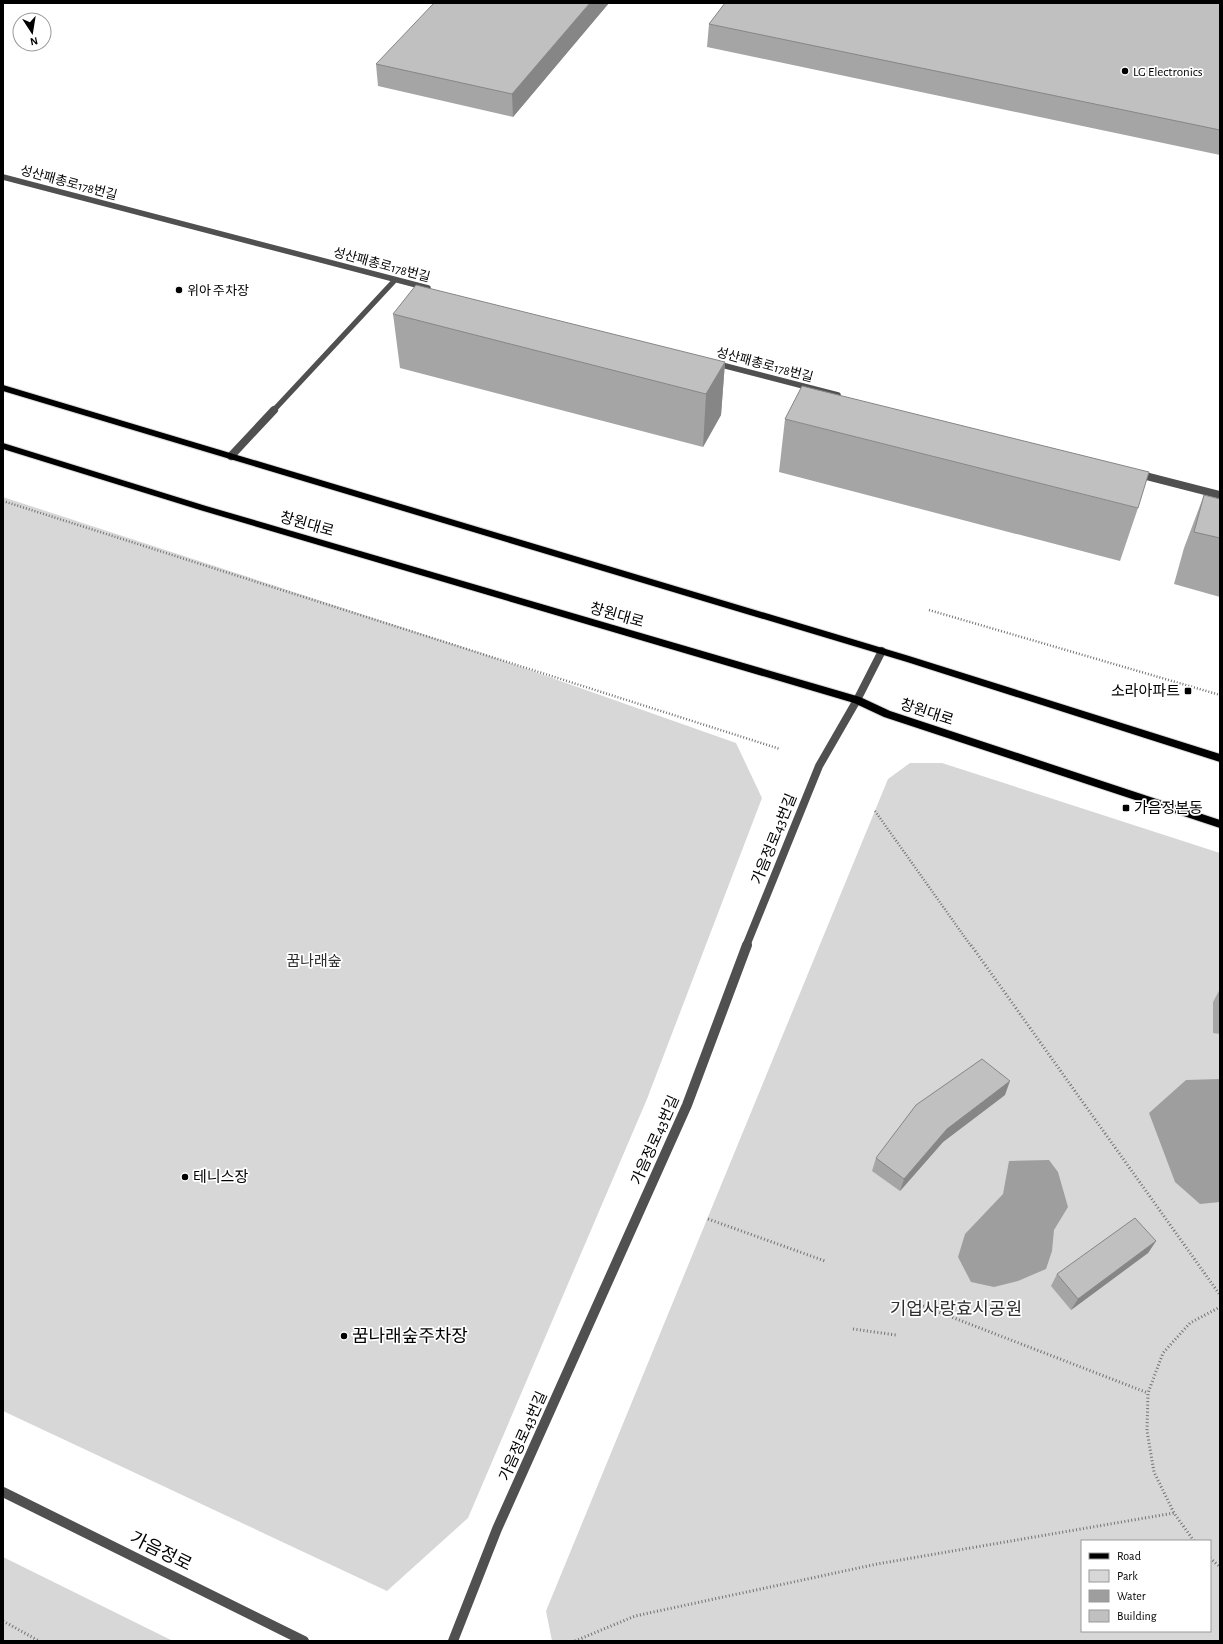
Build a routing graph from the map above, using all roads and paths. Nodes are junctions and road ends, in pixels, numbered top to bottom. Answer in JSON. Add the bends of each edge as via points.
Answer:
{"nodes":[{"id":1,"x":3,"y":177,"type":"edge"},
{"id":2,"x":394,"y":280,"type":"junction"},
{"id":3,"x":433,"y":290,"type":"edge"},
{"id":4,"x":703,"y":360,"type":"edge"},
{"id":5,"x":3,"y":388,"type":"edge"},
{"id":6,"x":842,"y":396,"type":"edge"},
{"id":7,"x":3,"y":446,"type":"edge"},
{"id":8,"x":231,"y":456,"type":"junction"},
{"id":9,"x":1127,"y":471,"type":"edge"},
{"id":10,"x":1220,"y":495,"type":"edge"},
{"id":11,"x":3,"y":501,"type":"edge"},
{"id":12,"x":929,"y":610,"type":"dead end"},
{"id":13,"x":882,"y":650,"type":"junction"},
{"id":14,"x":1220,"y":695,"type":"edge"},
{"id":15,"x":856,"y":700,"type":"junction"},
{"id":16,"x":780,"y":749,"type":"dead end"},
{"id":17,"x":1220,"y":758,"type":"edge"},
{"id":18,"x":875,"y":811,"type":"dead end"},
{"id":19,"x":1220,"y":824,"type":"edge"},
{"id":20,"x":708,"y":1219,"type":"dead end"},
{"id":21,"x":825,"y":1261,"type":"dead end"},
{"id":22,"x":1220,"y":1296,"type":"edge"},
{"id":23,"x":923,"y":1306,"type":"dead end"},
{"id":24,"x":1220,"y":1307,"type":"edge"},
{"id":25,"x":853,"y":1329,"type":"dead end"},
{"id":26,"x":896,"y":1335,"type":"dead end"},
{"id":27,"x":1148,"y":1392,"type":"junction"},
{"id":28,"x":3,"y":1492,"type":"edge"},
{"id":29,"x":1174,"y":1513,"type":"junction"},
{"id":30,"x":1193,"y":1540,"type":"edge"},
{"id":31,"x":1211,"y":1559,"type":"edge"},
{"id":32,"x":1220,"y":1567,"type":"edge"},
{"id":33,"x":3,"y":1622,"type":"edge"},
{"id":34,"x":39,"y":1641,"type":"edge"},
{"id":35,"x":304,"y":1641,"type":"edge"},
{"id":36,"x":452,"y":1641,"type":"edge"},
{"id":37,"x":575,"y":1641,"type":"edge"}],
"edges":[{"from":1,"to":2,"type":"street","name":"성산패총로178번길"},
{"from":2,"to":3,"type":"street","name":"성산패총로178번길"},
{"from":2,"to":8,"type":"street"},
{"from":4,"to":6,"type":"street","name":"성산패총로178번길"},
{"from":5,"to":8,"type":"main road"},
{"from":7,"to":15,"type":"main road","name":"창원대로","via":[[203,508]]},
{"from":8,"to":13,"type":"main road"},
{"from":9,"to":10,"type":"street"},
{"from":11,"to":16,"type":"path"},
{"from":12,"to":14,"type":"path"},
{"from":13,"to":15,"type":"street","name":"가음정로43번길"},
{"from":13,"to":17,"type":"main road"},
{"from":15,"to":19,"type":"main road","name":"창원대로","via":[[887,714]]},
{"from":15,"to":36,"type":"street","name":"가음정로43번길","via":[[819,766],[750,936],[687,1104],[497,1529]]},
{"from":18,"to":22,"type":"path"},
{"from":20,"to":21,"type":"path"},
{"from":23,"to":27,"type":"path"},
{"from":24,"to":27,"type":"path","via":[[1190,1323],[1163,1353]]},
{"from":25,"to":26,"type":"path"},
{"from":27,"to":29,"type":"path","via":[[1147,1431],[1154,1472]]},
{"from":28,"to":35,"type":"street","name":"가음정로"},
{"from":29,"to":30,"type":"path"},
{"from":29,"to":37,"type":"path","via":[[877,1564],[635,1616]]},
{"from":31,"to":32,"type":"path"},
{"from":33,"to":34,"type":"path"}]}
